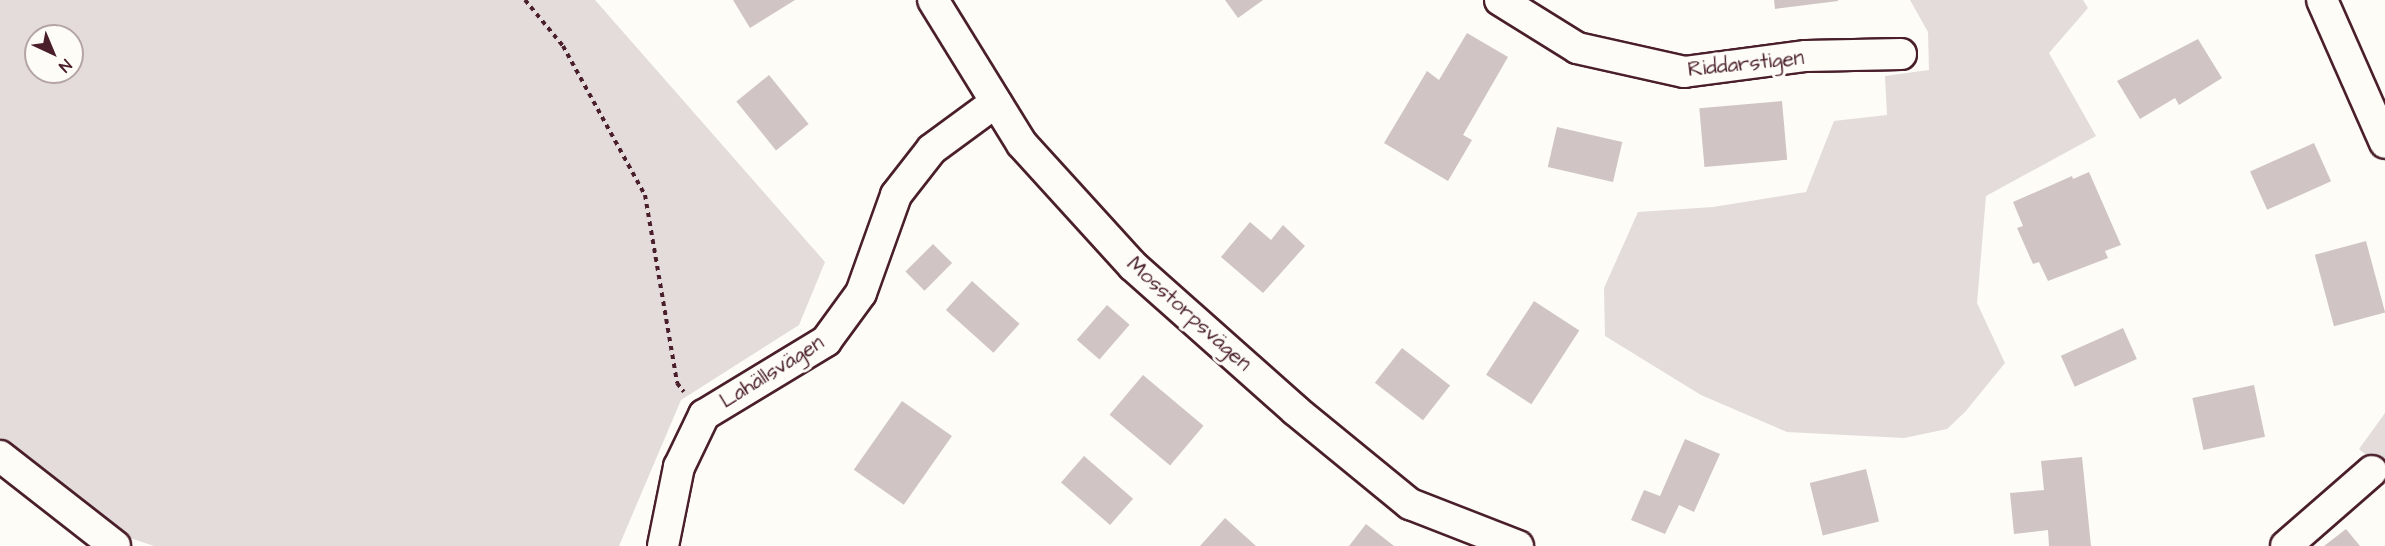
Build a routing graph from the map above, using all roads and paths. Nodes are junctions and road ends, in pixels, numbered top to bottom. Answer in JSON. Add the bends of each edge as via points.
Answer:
{"nodes":[{"id":1,"x":525,"y":0,"type":"edge"},
{"id":2,"x":933,"y":0,"type":"edge"},
{"id":3,"x":1500,"y":0,"type":"edge"},
{"id":4,"x":2322,"y":0,"type":"edge"},
{"id":5,"x":1901,"y":54,"type":"dead end"},
{"id":6,"x":996,"y":102,"type":"junction"},
{"id":7,"x":2385,"y":143,"type":"edge"},
{"id":8,"x":704,"y":414,"type":"junction"},
{"id":9,"x":0,"y":456,"type":"edge"},
{"id":10,"x":2372,"y":471,"type":"dead end"},
{"id":11,"x":100,"y":542,"type":"edge"},
{"id":12,"x":663,"y":546,"type":"edge"},
{"id":13,"x":1518,"y":546,"type":"edge"},
{"id":14,"x":2286,"y":546,"type":"edge"}],
"edges":[{"from":1,"to":8,"type":"path","via":[[563,46],[645,195],[677,383]]},
{"from":2,"to":6,"type":"street","name":"Mosstorpsvägen"},
{"from":3,"to":5,"type":"street","name":"Riddarstigen","via":[[1577,48],[1684,72],[1806,56]]},
{"from":4,"to":7,"type":"street"},
{"from":6,"to":8,"type":"street","name":"Lahällsvägen","via":[[932,149],[896,195],[861,293],[826,341]]},
{"from":6,"to":13,"type":"street","name":"Mosstorpsvägen","via":[[1022,144],[1133,266],[1296,410],[1410,504]]},
{"from":8,"to":12,"type":"street","name":"Lahällsvägen","via":[[679,467]]},
{"from":9,"to":11,"type":"street"},
{"from":10,"to":14,"type":"street"}]}
